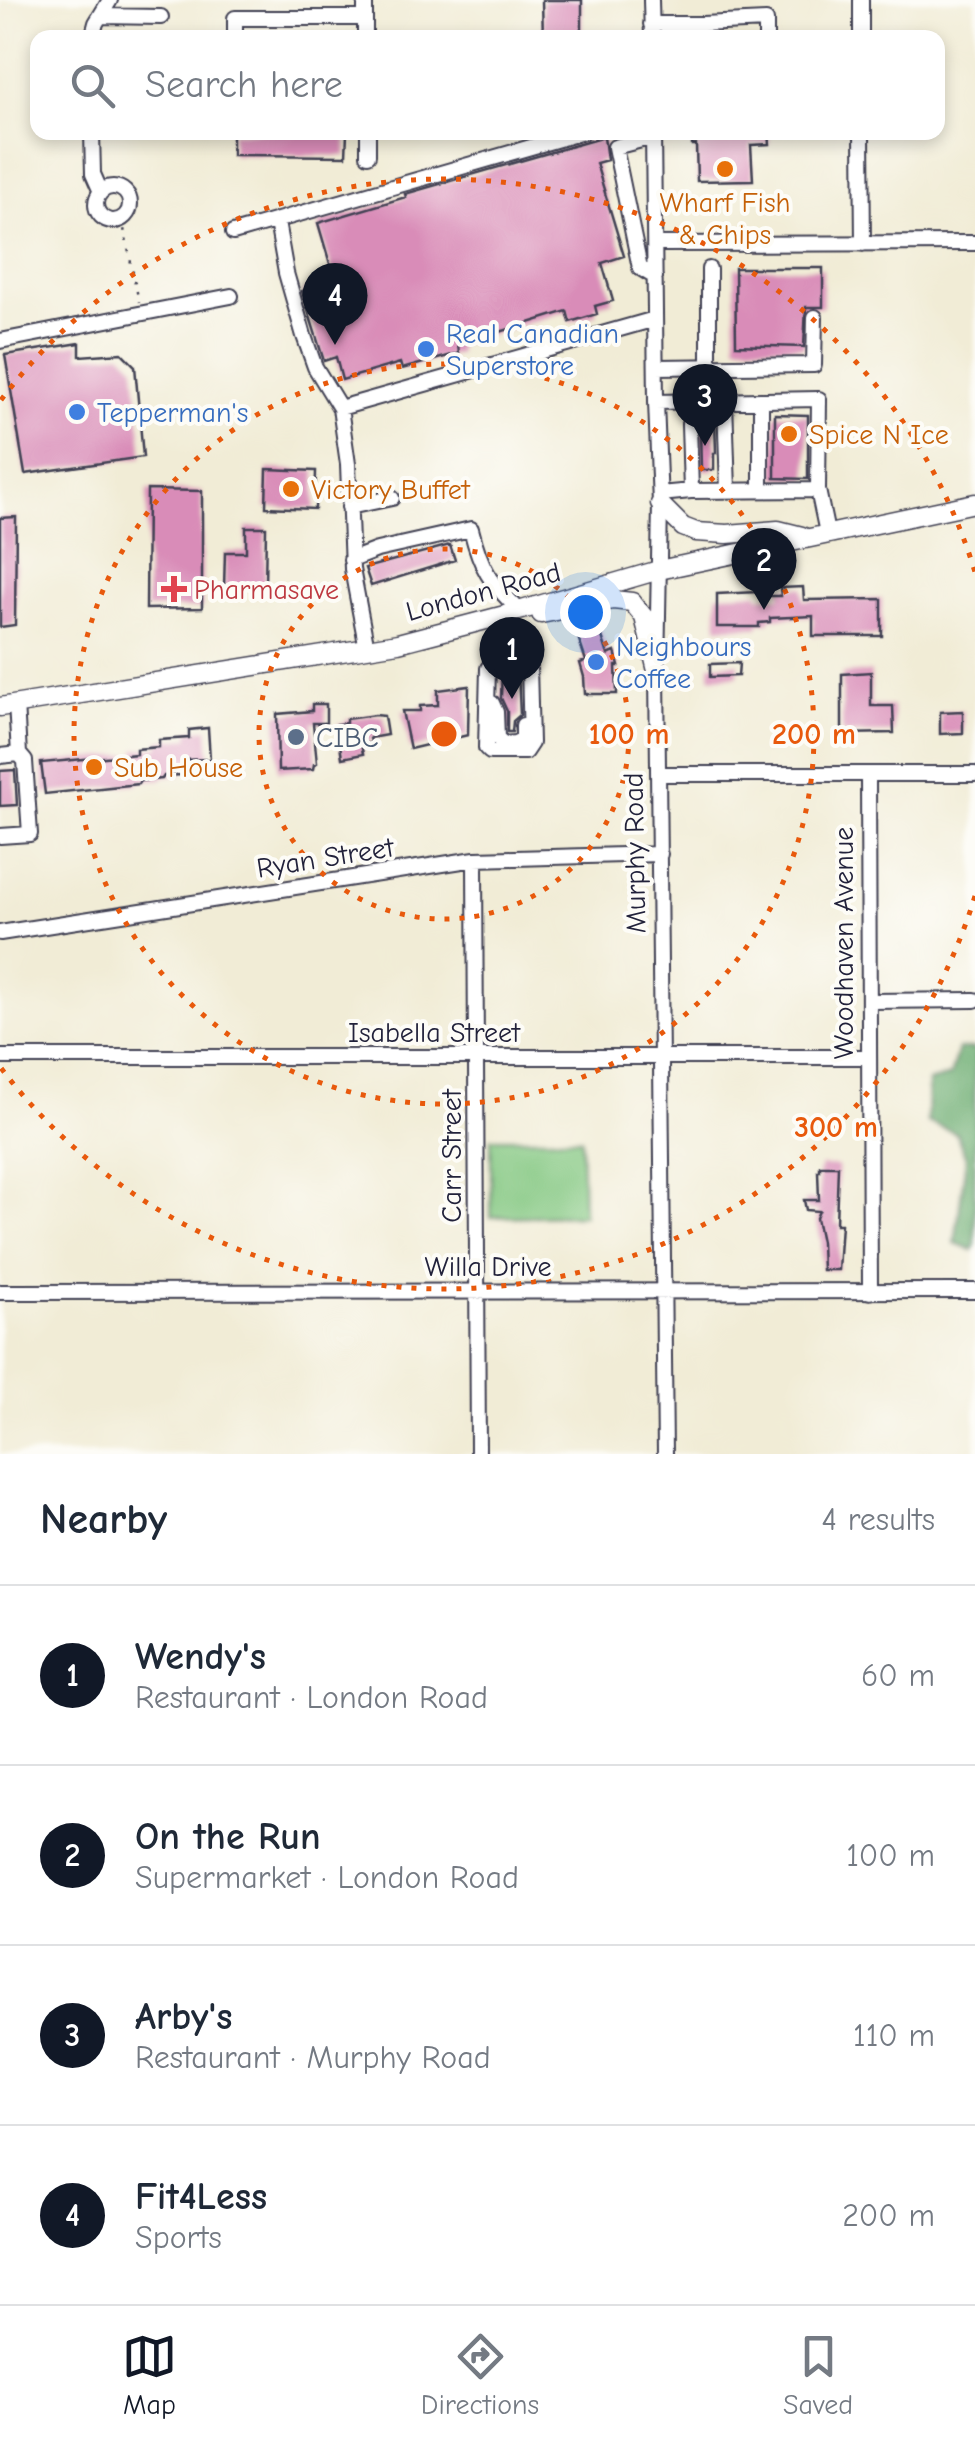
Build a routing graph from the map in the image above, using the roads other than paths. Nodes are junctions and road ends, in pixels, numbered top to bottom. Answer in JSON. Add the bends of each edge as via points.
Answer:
{"nodes":[{"id":1,"x":110,"y":0,"type":"edge"},
{"id":2,"x":365,"y":0,"type":"edge"},
{"id":3,"x":651,"y":0,"type":"edge"},
{"id":4,"x":861,"y":0,"type":"edge"},
{"id":5,"x":100,"y":16,"type":"junction"},
{"id":6,"x":161,"y":17,"type":"dead end"},
{"id":7,"x":365,"y":18,"type":"junction"},
{"id":8,"x":95,"y":30,"type":"edge"},
{"id":9,"x":235,"y":30,"type":"edge"},
{"id":10,"x":365,"y":30,"type":"edge"},
{"id":11,"x":651,"y":30,"type":"edge"},
{"id":12,"x":702,"y":30,"type":"edge"},
{"id":13,"x":766,"y":30,"type":"edge"},
{"id":14,"x":861,"y":30,"type":"edge"},
{"id":15,"x":92,"y":140,"type":"edge"},
{"id":16,"x":368,"y":140,"type":"edge"},
{"id":17,"x":556,"y":140,"type":"edge"},
{"id":18,"x":637,"y":140,"type":"edge"},
{"id":19,"x":653,"y":140,"type":"edge"},
{"id":20,"x":862,"y":140,"type":"edge"},
{"id":21,"x":368,"y":155,"type":"dead end"},
{"id":22,"x":101,"y":192,"type":"junction"},
{"id":23,"x":276,"y":222,"type":"junction"},
{"id":24,"x":233,"y":233,"type":"dead end"},
{"id":25,"x":655,"y":244,"type":"junction"},
{"id":26,"x":864,"y":244,"type":"junction"},
{"id":27,"x":975,"y":244,"type":"edge"},
{"id":28,"x":709,"y":269,"type":"dead end"},
{"id":29,"x":655,"y":277,"type":"junction"},
{"id":30,"x":232,"y":296,"type":"dead end"},
{"id":31,"x":815,"y":318,"type":"dead end"},
{"id":32,"x":655,"y":319,"type":"junction"},
{"id":33,"x":0,"y":341,"type":"edge"},
{"id":34,"x":709,"y":367,"type":"junction"},
{"id":35,"x":656,"y":368,"type":"junction"},
{"id":36,"x":761,"y":400,"type":"junction"},
{"id":37,"x":656,"y":402,"type":"junction"},
{"id":38,"x":725,"y":405,"type":"junction"},
{"id":39,"x":340,"y":408,"type":"junction"},
{"id":40,"x":728,"y":490,"type":"junction"},
{"id":41,"x":761,"y":490,"type":"junction"},
{"id":42,"x":818,"y":490,"type":"junction"},
{"id":43,"x":691,"y":491,"type":"junction"},
{"id":44,"x":392,"y":498,"type":"dead end"},
{"id":45,"x":660,"y":499,"type":"junction"},
{"id":46,"x":975,"y":503,"type":"edge"},
{"id":47,"x":349,"y":507,"type":"junction"},
{"id":48,"x":826,"y":534,"type":"junction"},
{"id":49,"x":807,"y":538,"type":"junction"},
{"id":50,"x":351,"y":560,"type":"junction"},
{"id":51,"x":659,"y":570,"type":"junction"},
{"id":52,"x":508,"y":614,"type":"junction"},
{"id":53,"x":367,"y":648,"type":"junction"},
{"id":54,"x":508,"y":648,"type":"junction"},
{"id":55,"x":657,"y":671,"type":"junction"},
{"id":56,"x":8,"y":706,"type":"edge"},
{"id":57,"x":19,"y":754,"type":"junction"},
{"id":58,"x":0,"y":756,"type":"edge"},
{"id":59,"x":658,"y":774,"type":"junction"},
{"id":60,"x":868,"y":774,"type":"junction"},
{"id":61,"x":975,"y":774,"type":"edge"},
{"id":62,"x":0,"y":836,"type":"edge"},
{"id":63,"x":660,"y":854,"type":"junction"},
{"id":64,"x":475,"y":859,"type":"junction"},
{"id":65,"x":0,"y":933,"type":"edge"},
{"id":66,"x":975,"y":1000,"type":"edge"},
{"id":67,"x":868,"y":1001,"type":"junction"},
{"id":68,"x":476,"y":1056,"type":"junction"},
{"id":69,"x":0,"y":1057,"type":"edge"},
{"id":70,"x":661,"y":1057,"type":"junction"},
{"id":71,"x":868,"y":1057,"type":"junction"},
{"id":72,"x":975,"y":1290,"type":"edge"},
{"id":73,"x":476,"y":1291,"type":"junction"},
{"id":74,"x":0,"y":1292,"type":"edge"},
{"id":75,"x":663,"y":1292,"type":"junction"},
{"id":76,"x":870,"y":1292,"type":"junction"},
{"id":77,"x":478,"y":1454,"type":"edge"},
{"id":78,"x":665,"y":1454,"type":"edge"}],
"edges":[{"from":1,"to":5,"type":"street"},
{"from":2,"to":7,"type":"street"},
{"from":3,"to":11,"type":"street"},
{"from":4,"to":14,"type":"street"},
{"from":5,"to":6,"type":"street"},
{"from":5,"to":8,"type":"street"},
{"from":7,"to":9,"type":"street","via":[[234,18]]},
{"from":7,"to":10,"type":"street"},
{"from":12,"to":13,"type":"street","via":[[766,22]]},
{"from":15,"to":22,"type":"street"},
{"from":16,"to":21,"type":"street"},
{"from":17,"to":23,"type":"street"},
{"from":18,"to":29,"type":"street","via":[[615,147],[640,268]]},
{"from":19,"to":25,"type":"street","name":"Murphy Road"},
{"from":20,"to":26,"type":"street"},
{"from":22,"to":22,"type":"street","via":[[117,187],[127,194],[131,204],[122,219],[98,212]]},
{"from":23,"to":24,"type":"street"},
{"from":23,"to":39,"type":"street","via":[[304,336]]},
{"from":25,"to":26,"type":"street"},
{"from":25,"to":29,"type":"street","name":"Murphy Road"},
{"from":26,"to":27,"type":"street"},
{"from":28,"to":34,"type":"street"},
{"from":29,"to":32,"type":"street","name":"Murphy Road"},
{"from":30,"to":33,"type":"street"},
{"from":31,"to":34,"type":"street","via":[[814,365]]},
{"from":32,"to":35,"type":"street","name":"Murphy Road"},
{"from":32,"to":39,"type":"street"},
{"from":34,"to":35,"type":"street"},
{"from":35,"to":37,"type":"street","name":"Murphy Road"},
{"from":36,"to":38,"type":"street"},
{"from":36,"to":41,"type":"street"},
{"from":36,"to":42,"type":"street","via":[[819,399]]},
{"from":37,"to":38,"type":"street"},
{"from":37,"to":45,"type":"street","name":"Murphy Road"},
{"from":38,"to":40,"type":"street"},
{"from":38,"to":43,"type":"street","via":[[692,416]]},
{"from":39,"to":47,"type":"street"},
{"from":40,"to":41,"type":"street"},
{"from":40,"to":43,"type":"street"},
{"from":41,"to":42,"type":"street"},
{"from":42,"to":48,"type":"street"},
{"from":43,"to":45,"type":"street"},
{"from":44,"to":47,"type":"street"},
{"from":45,"to":49,"type":"main road","via":[[683,527],[696,532],[778,530]]},
{"from":45,"to":51,"type":"street","name":"Murphy Road"},
{"from":46,"to":48,"type":"main road","name":"London Road"},
{"from":47,"to":50,"type":"street"},
{"from":48,"to":49,"type":"main road","name":"London Road"},
{"from":49,"to":51,"type":"main road","name":"London Road"},
{"from":50,"to":52,"type":"street","via":[[471,529]]},
{"from":50,"to":53,"type":"street"},
{"from":51,"to":52,"type":"main road","name":"London Road"},
{"from":51,"to":55,"type":"street","name":"Murphy Road"},
{"from":52,"to":53,"type":"main road","name":"London Road"},
{"from":52,"to":54,"type":"street"},
{"from":52,"to":55,"type":"main road","via":[[628,601],[644,617]]},
{"from":53,"to":56,"type":"main road","name":"London Road"},
{"from":54,"to":54,"type":"street","via":[[488,668],[490,752],[525,752],[532,743],[529,666]]},
{"from":55,"to":59,"type":"street","name":"Murphy Road"},
{"from":56,"to":57,"type":"street"},
{"from":57,"to":58,"type":"street"},
{"from":57,"to":62,"type":"street","via":[[30,834]]},
{"from":59,"to":60,"type":"street"},
{"from":59,"to":63,"type":"street","name":"Murphy Road"},
{"from":60,"to":61,"type":"street"},
{"from":60,"to":67,"type":"street","name":"Woodhaven Avenue"},
{"from":63,"to":64,"type":"street","name":"Ryan Street"},
{"from":63,"to":70,"type":"street","name":"Murphy Road"},
{"from":64,"to":65,"type":"street","name":"Ryan Street"},
{"from":64,"to":68,"type":"street","name":"Carr Street"},
{"from":66,"to":67,"type":"street"},
{"from":67,"to":71,"type":"street","name":"Woodhaven Avenue"},
{"from":68,"to":69,"type":"street","name":"Isabella Street"},
{"from":68,"to":70,"type":"street","name":"Isabella Street"},
{"from":68,"to":73,"type":"street","name":"Carr Street"},
{"from":70,"to":71,"type":"street","name":"Isabella Street"},
{"from":70,"to":75,"type":"street","name":"Murphy Road"},
{"from":71,"to":76,"type":"street","name":"Woodhaven Avenue"},
{"from":72,"to":76,"type":"street","name":"Willa Drive"},
{"from":73,"to":74,"type":"street","name":"Willa Drive"},
{"from":73,"to":75,"type":"street","name":"Willa Drive"},
{"from":73,"to":77,"type":"street","name":"Carr Street"},
{"from":75,"to":76,"type":"street","name":"Willa Drive"},
{"from":75,"to":78,"type":"street","name":"Murphy Road"}]}
